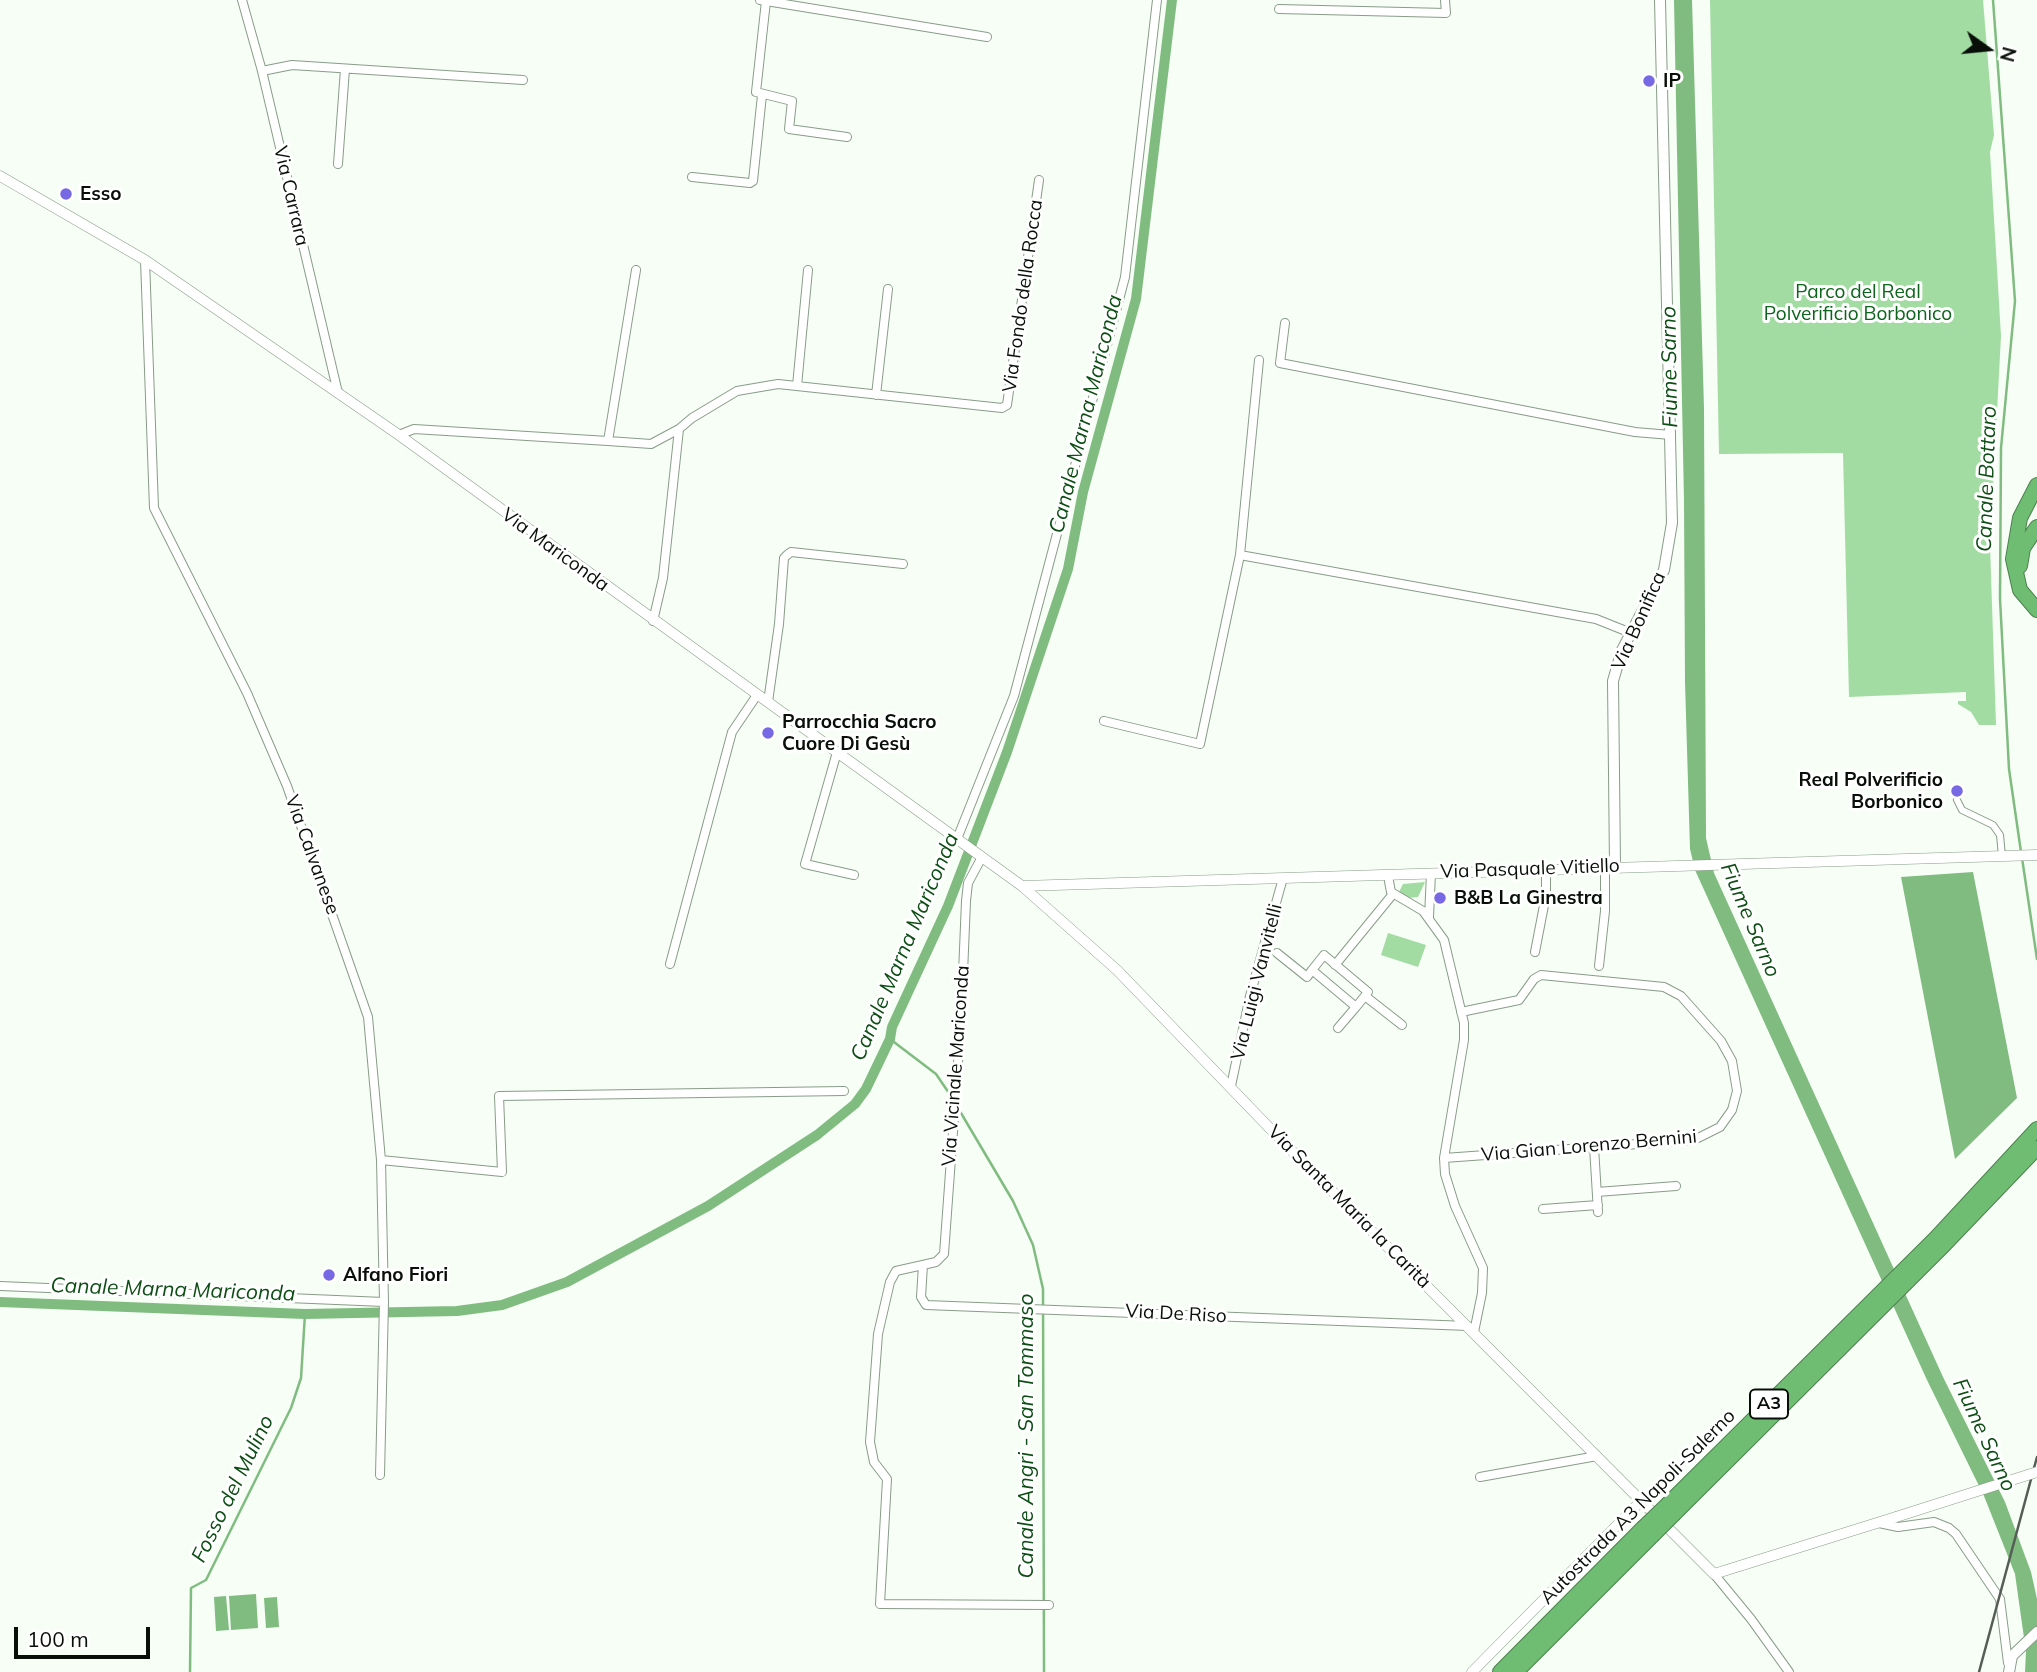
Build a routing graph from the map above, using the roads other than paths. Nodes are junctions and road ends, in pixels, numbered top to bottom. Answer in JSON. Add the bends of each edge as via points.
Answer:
{"nodes":[{"id":1,"x":242,"y":0,"type":"edge"},
{"id":2,"x":1157,"y":0,"type":"edge"},
{"id":3,"x":1445,"y":0,"type":"edge"},
{"id":4,"x":1660,"y":0,"type":"edge"},
{"id":5,"x":763,"y":1,"type":"edge"},
{"id":6,"x":1279,"y":9,"type":"dead end"},
{"id":7,"x":987,"y":37,"type":"dead end"},
{"id":8,"x":345,"y":69,"type":"junction"},
{"id":9,"x":262,"y":71,"type":"junction"},
{"id":10,"x":523,"y":80,"type":"dead end"},
{"id":11,"x":762,"y":95,"type":"junction"},
{"id":12,"x":847,"y":137,"type":"dead end"},
{"id":13,"x":338,"y":164,"type":"dead end"},
{"id":14,"x":0,"y":176,"type":"edge"},
{"id":15,"x":692,"y":177,"type":"dead end"},
{"id":16,"x":1039,"y":180,"type":"dead end"},
{"id":17,"x":145,"y":260,"type":"junction"},
{"id":18,"x":636,"y":270,"type":"dead end"},
{"id":19,"x":808,"y":270,"type":"dead end"},
{"id":20,"x":888,"y":289,"type":"dead end"},
{"id":21,"x":1285,"y":323,"type":"dead end"},
{"id":22,"x":1259,"y":360,"type":"dead end"},
{"id":23,"x":797,"y":386,"type":"junction"},
{"id":24,"x":338,"y":393,"type":"junction"},
{"id":25,"x":876,"y":395,"type":"junction"},
{"id":26,"x":680,"y":429,"type":"junction"},
{"id":27,"x":399,"y":435,"type":"junction"},
{"id":28,"x":1671,"y":435,"type":"junction"},
{"id":29,"x":608,"y":441,"type":"junction"},
{"id":30,"x":2037,"y":485,"type":"edge"},
{"id":31,"x":2037,"y":527,"type":"edge"},
{"id":32,"x":1240,"y":555,"type":"junction"},
{"id":33,"x":903,"y":564,"type":"dead end"},
{"id":34,"x":2037,"y":600,"type":"edge"},
{"id":35,"x":2037,"y":610,"type":"edge"},
{"id":36,"x":653,"y":621,"type":"junction"},
{"id":37,"x":1631,"y":633,"type":"junction"},
{"id":38,"x":757,"y":695,"type":"junction"},
{"id":39,"x":768,"y":702,"type":"junction"},
{"id":40,"x":1104,"y":721,"type":"dead end"},
{"id":41,"x":836,"y":752,"type":"junction"},
{"id":42,"x":1957,"y":800,"type":"dead end"},
{"id":43,"x":960,"y":841,"type":"junction"},
{"id":44,"x":978,"y":855,"type":"junction"},
{"id":45,"x":2007,"y":855,"type":"junction"},
{"id":46,"x":2033,"y":855,"type":"edge"},
{"id":47,"x":1610,"y":866,"type":"junction"},
{"id":48,"x":1546,"y":869,"type":"junction"},
{"id":49,"x":1431,"y":873,"type":"junction"},
{"id":50,"x":854,"y":875,"type":"dead end"},
{"id":51,"x":1388,"y":876,"type":"junction"},
{"id":52,"x":1283,"y":878,"type":"junction"},
{"id":53,"x":1022,"y":886,"type":"junction"},
{"id":54,"x":1430,"y":889,"type":"junction"},
{"id":55,"x":1393,"y":894,"type":"junction"},
{"id":56,"x":1410,"y":902,"type":"junction"},
{"id":57,"x":1429,"y":917,"type":"junction"},
{"id":58,"x":1535,"y":952,"type":"dead end"},
{"id":59,"x":1277,"y":953,"type":"dead end"},
{"id":60,"x":670,"y":964,"type":"dead end"},
{"id":61,"x":1335,"y":965,"type":"junction"},
{"id":62,"x":1599,"y":966,"type":"dead end"},
{"id":63,"x":1312,"y":970,"type":"junction"},
{"id":64,"x":1365,"y":996,"type":"junction"},
{"id":65,"x":1356,"y":1007,"type":"junction"},
{"id":66,"x":1461,"y":1012,"type":"junction"},
{"id":67,"x":1402,"y":1026,"type":"dead end"},
{"id":68,"x":1338,"y":1028,"type":"dead end"},
{"id":69,"x":1231,"y":1086,"type":"junction"},
{"id":70,"x":844,"y":1091,"type":"dead end"},
{"id":71,"x":2037,"y":1129,"type":"edge"},
{"id":72,"x":1594,"y":1147,"type":"junction"},
{"id":73,"x":2037,"y":1148,"type":"edge"},
{"id":74,"x":1444,"y":1158,"type":"junction"},
{"id":75,"x":381,"y":1160,"type":"junction"},
{"id":76,"x":1676,"y":1186,"type":"dead end"},
{"id":77,"x":1597,"y":1192,"type":"junction"},
{"id":78,"x":1543,"y":1209,"type":"dead end"},
{"id":79,"x":923,"y":1265,"type":"junction"},
{"id":80,"x":1916,"y":1265,"type":"junction"},
{"id":81,"x":0,"y":1286,"type":"edge"},
{"id":82,"x":384,"y":1304,"type":"junction"},
{"id":83,"x":1471,"y":1329,"type":"junction"},
{"id":84,"x":1597,"y":1456,"type":"junction"},
{"id":85,"x":2037,"y":1472,"type":"edge"},
{"id":86,"x":380,"y":1475,"type":"dead end"},
{"id":87,"x":1480,"y":1477,"type":"dead end"},
{"id":88,"x":1641,"y":1501,"type":"junction"},
{"id":89,"x":1876,"y":1523,"type":"junction"},
{"id":90,"x":1647,"y":1532,"type":"junction"},
{"id":91,"x":1714,"y":1574,"type":"junction"},
{"id":92,"x":1049,"y":1605,"type":"dead end"},
{"id":93,"x":2037,"y":1632,"type":"edge"},
{"id":94,"x":2006,"y":1640,"type":"junction"},
{"id":95,"x":2012,"y":1661,"type":"edge"},
{"id":96,"x":1472,"y":1672,"type":"edge"},
{"id":97,"x":1500,"y":1672,"type":"edge"},
{"id":98,"x":1516,"y":1672,"type":"edge"},
{"id":99,"x":1789,"y":1672,"type":"edge"}],
"edges":[{"from":1,"to":9,"type":"street","name":"Via Carrara"},
{"from":2,"to":43,"type":"street","via":[[1125,277],[1014,696]]},
{"from":3,"to":6,"type":"street","via":[[1446,13]]},
{"from":4,"to":28,"type":"main road","name":"Via Bonifica"},
{"from":5,"to":7,"type":"street"},
{"from":5,"to":11,"type":"street","via":[[756,92]]},
{"from":8,"to":9,"type":"street","via":[[292,65]]},
{"from":8,"to":10,"type":"street"},
{"from":8,"to":13,"type":"street"},
{"from":9,"to":24,"type":"street","name":"Via Carrara"},
{"from":11,"to":12,"type":"street","via":[[792,101],[789,129]]},
{"from":11,"to":15,"type":"street","via":[[753,181]]},
{"from":14,"to":17,"type":"street","name":"Via Mariconda"},
{"from":16,"to":25,"type":"street","name":"Via Fondo della Rocca","via":[[1007,405]]},
{"from":17,"to":24,"type":"street","name":"Via Mariconda"},
{"from":17,"to":75,"type":"street","name":"Via Calvanese","via":[[153,508],[247,692],[328,896],[368,1017]]},
{"from":18,"to":29,"type":"street"},
{"from":19,"to":23,"type":"street"},
{"from":20,"to":25,"type":"street"},
{"from":21,"to":28,"type":"street","via":[[1280,363],[1635,432]]},
{"from":22,"to":32,"type":"street"},
{"from":23,"to":25,"type":"street","name":"Via Fondo della Rocca"},
{"from":23,"to":26,"type":"street","name":"Via Fondo della Rocca","via":[[778,384],[737,391]]},
{"from":24,"to":27,"type":"street","name":"Via Mariconda"},
{"from":26,"to":29,"type":"street","name":"Via Fondo della Rocca","via":[[651,444]]},
{"from":26,"to":36,"type":"street","via":[[663,578]]},
{"from":27,"to":29,"type":"street","name":"Via Fondo della Rocca","via":[[415,429]]},
{"from":27,"to":36,"type":"street","name":"Via Mariconda"},
{"from":28,"to":37,"type":"main road","name":"Via Bonifica","via":[[1669,548],[1656,588]]},
{"from":30,"to":35,"type":"highway","via":[[2020,518],[2013,559],[2020,590]]},
{"from":31,"to":34,"type":"highway","via":[[2020,561],[2025,586]]},
{"from":32,"to":37,"type":"street","via":[[1596,619]]},
{"from":32,"to":40,"type":"street","via":[[1200,744]]},
{"from":33,"to":39,"type":"street","via":[[791,551],[784,558]]},
{"from":36,"to":38,"type":"street","name":"Via Mariconda"},
{"from":37,"to":47,"type":"main road","name":"Via Bonifica","via":[[1613,681]]},
{"from":38,"to":39,"type":"street","name":"Via Mariconda"},
{"from":38,"to":60,"type":"street","via":[[732,732]]},
{"from":39,"to":41,"type":"street","name":"Via Mariconda"},
{"from":41,"to":43,"type":"street","name":"Via Mariconda"},
{"from":41,"to":50,"type":"street","via":[[805,864]]},
{"from":42,"to":45,"type":"street","via":[[1962,810],[1993,825]]},
{"from":43,"to":44,"type":"street","name":"Via Mariconda"},
{"from":44,"to":53,"type":"street","name":"Via Santa Maria la Carità"},
{"from":44,"to":79,"type":"street","name":"Via Vicinale Mariconda","via":[[966,901],[944,1254]]},
{"from":45,"to":46,"type":"street","name":"Via Pasquale Vitiello"},
{"from":45,"to":47,"type":"street","name":"Via Pasquale Vitiello"},
{"from":47,"to":48,"type":"street","name":"Via Pasquale Vitiello"},
{"from":47,"to":62,"type":"street"},
{"from":48,"to":49,"type":"street","name":"Via Pasquale Vitiello"},
{"from":48,"to":58,"type":"street"},
{"from":49,"to":51,"type":"street","name":"Via Pasquale Vitiello"},
{"from":49,"to":54,"type":"street"},
{"from":51,"to":52,"type":"street","name":"Via Pasquale Vitiello"},
{"from":51,"to":55,"type":"street"},
{"from":52,"to":53,"type":"street","name":"Via Pasquale Vitiello"},
{"from":52,"to":69,"type":"street","name":"Via Luigi Vanvitelli"},
{"from":53,"to":69,"type":"street","name":"Via Santa Maria la Carità","via":[[1080,935]]},
{"from":54,"to":56,"type":"street","via":[[1422,900]]},
{"from":54,"to":57,"type":"street"},
{"from":55,"to":56,"type":"street"},
{"from":55,"to":61,"type":"street"},
{"from":56,"to":57,"type":"street"},
{"from":57,"to":66,"type":"street","via":[[1449,953]]},
{"from":59,"to":63,"type":"street","via":[[1307,977]]},
{"from":61,"to":63,"type":"street","via":[[1324,955]]},
{"from":61,"to":64,"type":"street","via":[[1368,992]]},
{"from":63,"to":65,"type":"street"},
{"from":64,"to":65,"type":"street"},
{"from":64,"to":67,"type":"street"},
{"from":65,"to":68,"type":"street"},
{"from":66,"to":72,"type":"street","name":"Via Gian Lorenzo Bernini","via":[[1519,1000],[1534,979],[1545,975],[1652,985],[1676,992],[1687,1001],[1732,1060],[1737,1091],[1732,1110],[1712,1133],[1694,1140]]},
{"from":66,"to":74,"type":"street","via":[[1464,1040]]},
{"from":69,"to":83,"type":"street","name":"Via Santa Maria la Carità"},
{"from":70,"to":75,"type":"street","via":[[499,1096],[502,1172]]},
{"from":71,"to":80,"type":"highway","name":"Autostrada A3 Napoli-Salerno","number":"A3"},
{"from":72,"to":74,"type":"street","name":"Via Gian Lorenzo Bernini"},
{"from":72,"to":77,"type":"street"},
{"from":73,"to":80,"type":"highway","name":"Autostrada A3 Napoli-Salerno","number":"A3"},
{"from":74,"to":83,"type":"street","via":[[1455,1206],[1483,1268],[1482,1293]]},
{"from":75,"to":82,"type":"street","name":"Via Calvanese"},
{"from":76,"to":77,"type":"street"},
{"from":77,"to":78,"type":"street","via":[[1598,1209]]},
{"from":79,"to":83,"type":"street","name":"Via De Riso","via":[[921,1297],[926,1305]]},
{"from":79,"to":92,"type":"street","via":[[900,1268],[893,1274],[876,1351],[871,1453],[887,1479],[880,1604]]},
{"from":80,"to":90,"type":"highway","name":"Autostrada A3 Napoli-Salerno","number":"A3","bridge":true},
{"from":81,"to":82,"type":"street"},
{"from":82,"to":86,"type":"street","name":"Via Calvanese"},
{"from":83,"to":84,"type":"street","name":"Via Santa Maria la Carità"},
{"from":84,"to":87,"type":"street"},
{"from":84,"to":88,"type":"street","name":"Via Santa Maria la Carità"},
{"from":85,"to":89,"type":"street","bridge":true},
{"from":88,"to":91,"type":"street","name":"Via Santa Maria la Carità"},
{"from":88,"to":96,"type":"street"},
{"from":89,"to":91,"type":"street"},
{"from":89,"to":94,"type":"street","via":[[1898,1527],[1934,1522],[1949,1528],[2000,1599]]},
{"from":90,"to":97,"type":"highway","name":"Autostrada A3 Napoli-Salerno","number":"A3"},
{"from":90,"to":98,"type":"highway","name":"Autostrada A3 Napoli-Salerno","number":"A3"},
{"from":91,"to":99,"type":"street"},
{"from":93,"to":95,"type":"main road"},
{"from":94,"to":95,"type":"street"},
{"from":94,"to":95,"type":"street","via":[[2013,1648]]}]}
